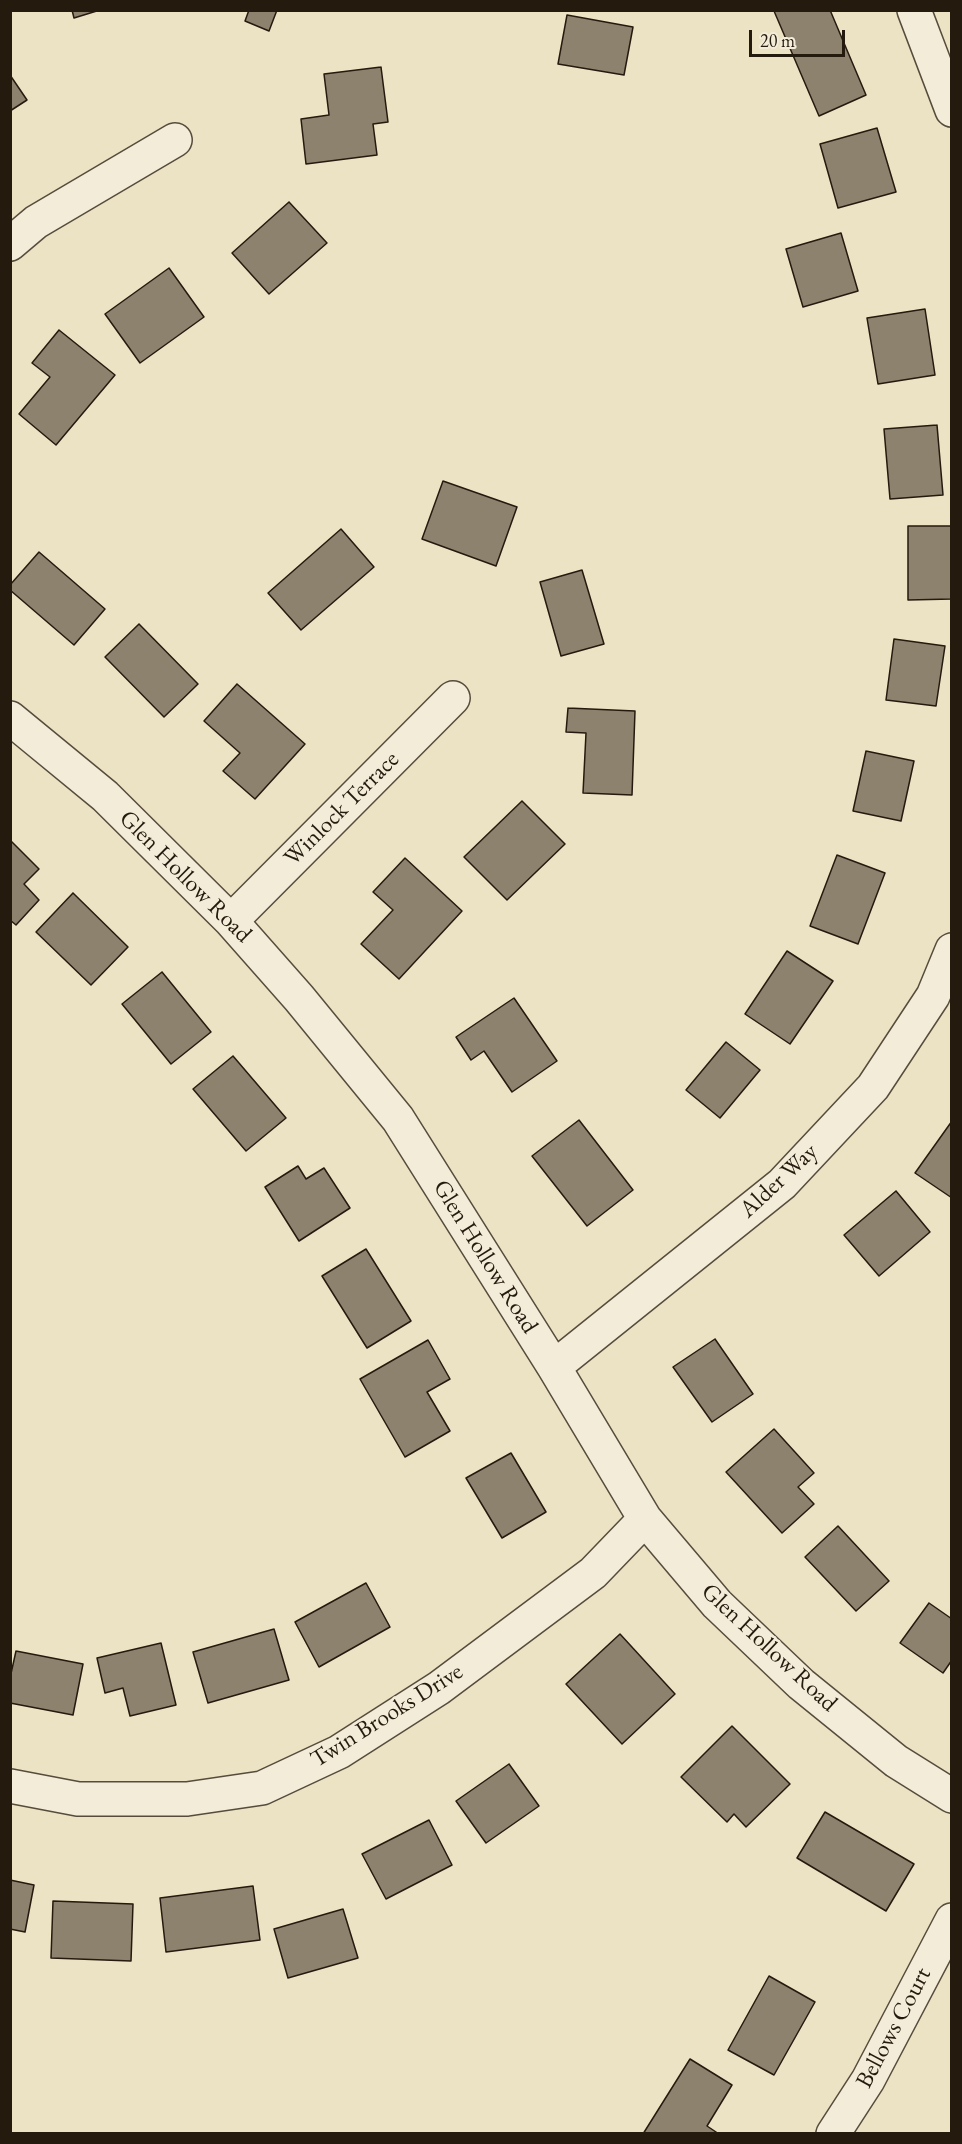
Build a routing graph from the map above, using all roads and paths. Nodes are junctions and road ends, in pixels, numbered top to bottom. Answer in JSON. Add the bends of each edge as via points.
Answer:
{"nodes":[{"id":1,"x":914,"y":10,"type":"edge"},
{"id":2,"x":951,"y":110,"type":"edge"},
{"id":3,"x":175,"y":140,"type":"dead end"},
{"id":4,"x":10,"y":244,"type":"edge"},
{"id":5,"x":453,"y":698,"type":"dead end"},
{"id":6,"x":10,"y":718,"type":"edge"},
{"id":7,"x":231,"y":921,"type":"junction"},
{"id":8,"x":951,"y":950,"type":"edge"},
{"id":9,"x":554,"y":1367,"type":"junction"},
{"id":10,"x":645,"y":1520,"type":"junction"},
{"id":11,"x":10,"y":1786,"type":"edge"},
{"id":12,"x":951,"y":1796,"type":"edge"},
{"id":13,"x":951,"y":1920,"type":"edge"},
{"id":14,"x":833,"y":2133,"type":"edge"}],
"edges":[{"from":1,"to":2,"type":"street"},
{"from":3,"to":4,"type":"street","via":[[36,222]]},
{"from":5,"to":7,"type":"street","name":"Winlock Terrace"},
{"from":6,"to":7,"type":"street","name":"Glen Hollow Road","via":[[105,796]]},
{"from":7,"to":9,"type":"street","name":"Glen Hollow Road","via":[[398,1119]]},
{"from":8,"to":9,"type":"street","name":"Alder Way","via":[[933,996],[873,1087],[782,1184]]},
{"from":9,"to":10,"type":"street","name":"Glen Hollow Road"},
{"from":10,"to":11,"type":"street","name":"Twin Brooks Drive","via":[[593,1573],[439,1688],[339,1752],[262,1788],[188,1799],[78,1799]]},
{"from":10,"to":12,"type":"street","name":"Glen Hollow Road","via":[[717,1604],[801,1684],[896,1761]]},
{"from":13,"to":14,"type":"street","name":"Bellows Court","via":[[868,2080]]}]}
